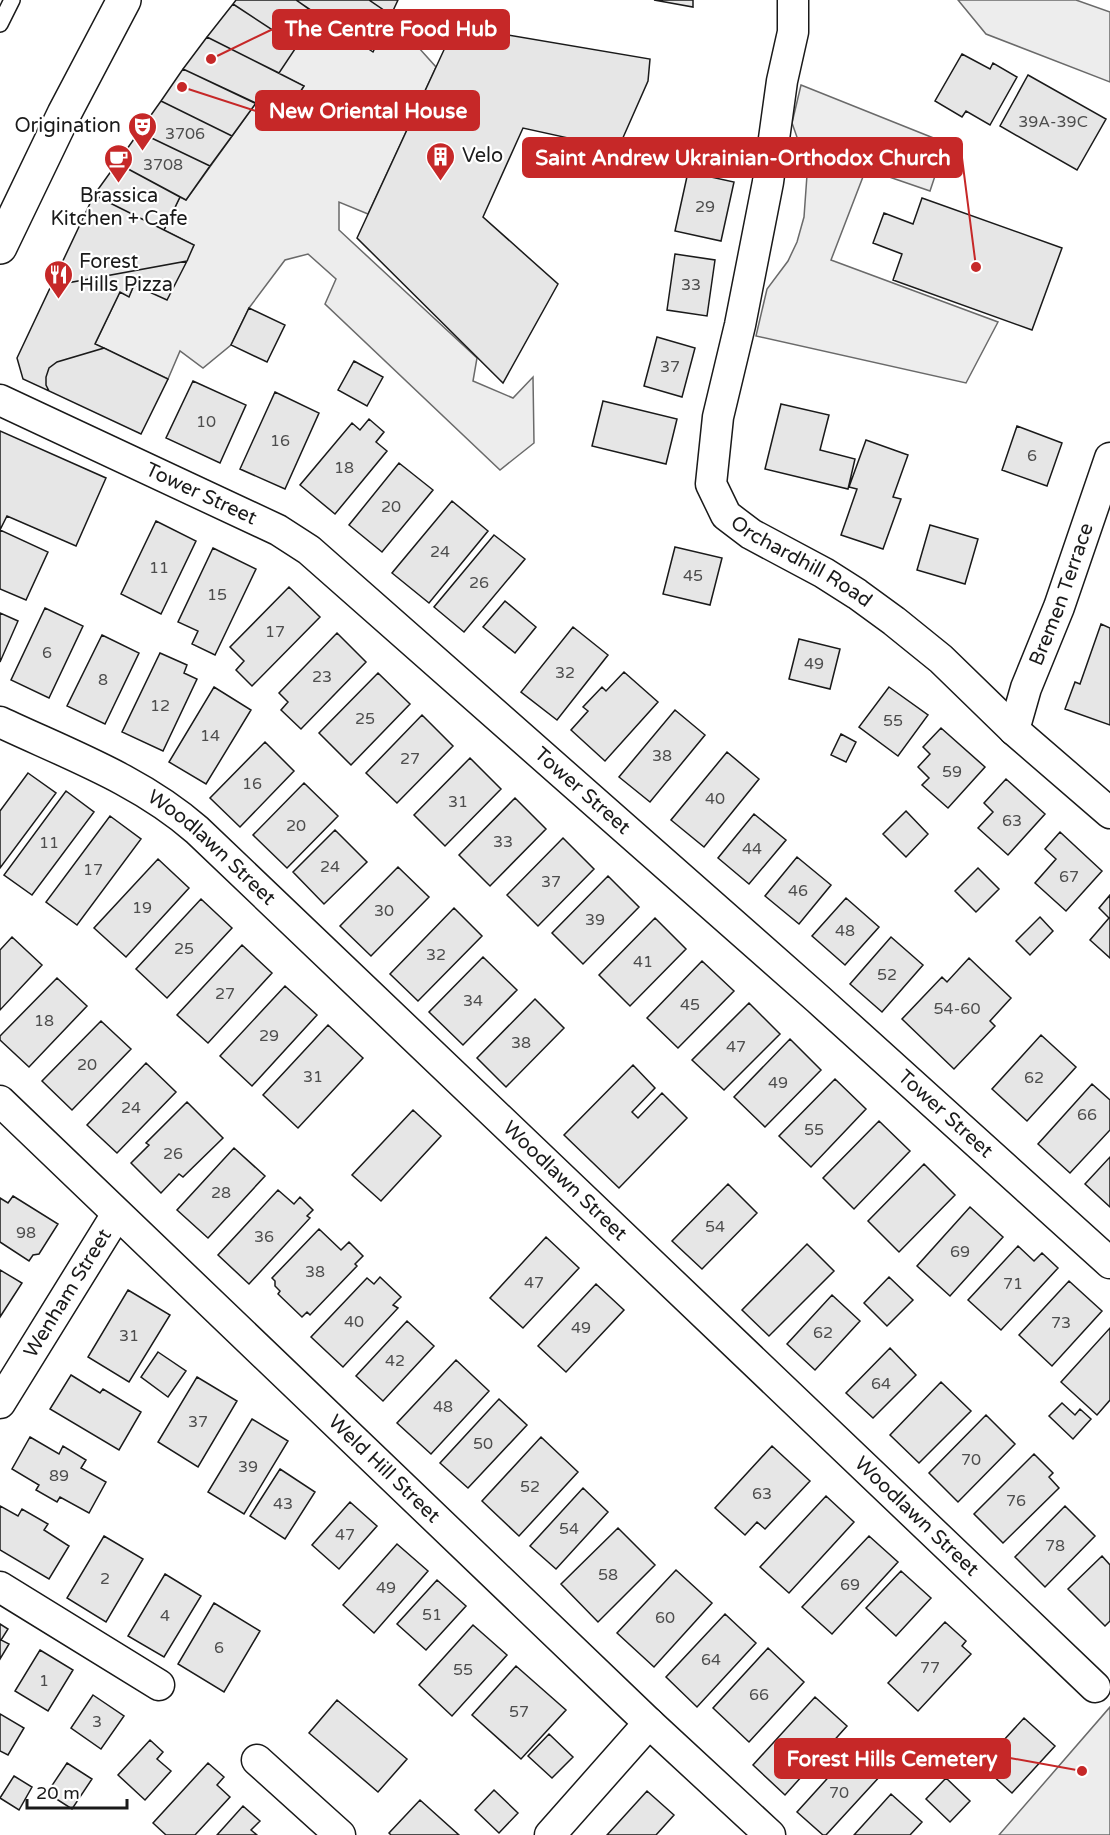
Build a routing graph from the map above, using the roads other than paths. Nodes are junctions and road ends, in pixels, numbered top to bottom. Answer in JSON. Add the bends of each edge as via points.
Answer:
{"nodes":[{"id":1,"x":12,"y":0,"type":"edge"},
{"id":2,"x":124,"y":0,"type":"edge"},
{"id":3,"x":793,"y":0,"type":"edge"},
{"id":4,"x":0,"y":24,"type":"edge"},
{"id":5,"x":0,"y":247,"type":"edge"},
{"id":6,"x":0,"y":400,"type":"edge"},
{"id":7,"x":1110,"y":458,"type":"edge"},
{"id":8,"x":0,"y":722,"type":"edge"},
{"id":9,"x":1014,"y":730,"type":"junction"},
{"id":10,"x":1110,"y":813,"type":"edge"},
{"id":11,"x":0,"y":1101,"type":"edge"},
{"id":12,"x":117,"y":1214,"type":"junction"},
{"id":13,"x":1110,"y":1263,"type":"edge"},
{"id":14,"x":0,"y":1403,"type":"edge"},
{"id":15,"x":0,"y":1587,"type":"edge"},
{"id":16,"x":159,"y":1685,"type":"dead end"},
{"id":17,"x":1095,"y":1688,"type":"dead end"},
{"id":18,"x":649,"y":1723,"type":"junction"},
{"id":19,"x":257,"y":1760,"type":"dead end"},
{"id":20,"x":340,"y":1835,"type":"edge"},
{"id":21,"x":550,"y":1835,"type":"edge"},
{"id":22,"x":770,"y":1835,"type":"edge"}],
"edges":[{"from":1,"to":4,"type":"lane"},
{"from":2,"to":5,"type":"main road"},
{"from":3,"to":9,"type":"street","name":"Orchardhill Road","via":[[793,32],[768,182],[718,417],[711,484],[726,515],[751,534],[824,573],[894,621],[941,659]]},
{"from":6,"to":13,"type":"street","name":"Tower Street","via":[[278,530],[309,550],[818,999]]},
{"from":7,"to":9,"type":"street","name":"Bremen Terrace"},
{"from":8,"to":17,"type":"street","name":"Woodlawn Street","via":[[138,788],[197,830]]},
{"from":9,"to":10,"type":"street","name":"Orchardhill Road"},
{"from":11,"to":12,"type":"street","name":"Weld Hill Street"},
{"from":12,"to":14,"type":"street","name":"Wenham Street"},
{"from":12,"to":18,"type":"street","name":"Weld Hill Street"},
{"from":15,"to":16,"type":"street"},
{"from":18,"to":21,"type":"street"},
{"from":18,"to":22,"type":"street","name":"Weld Hill Street"},
{"from":19,"to":20,"type":"street"}]}
